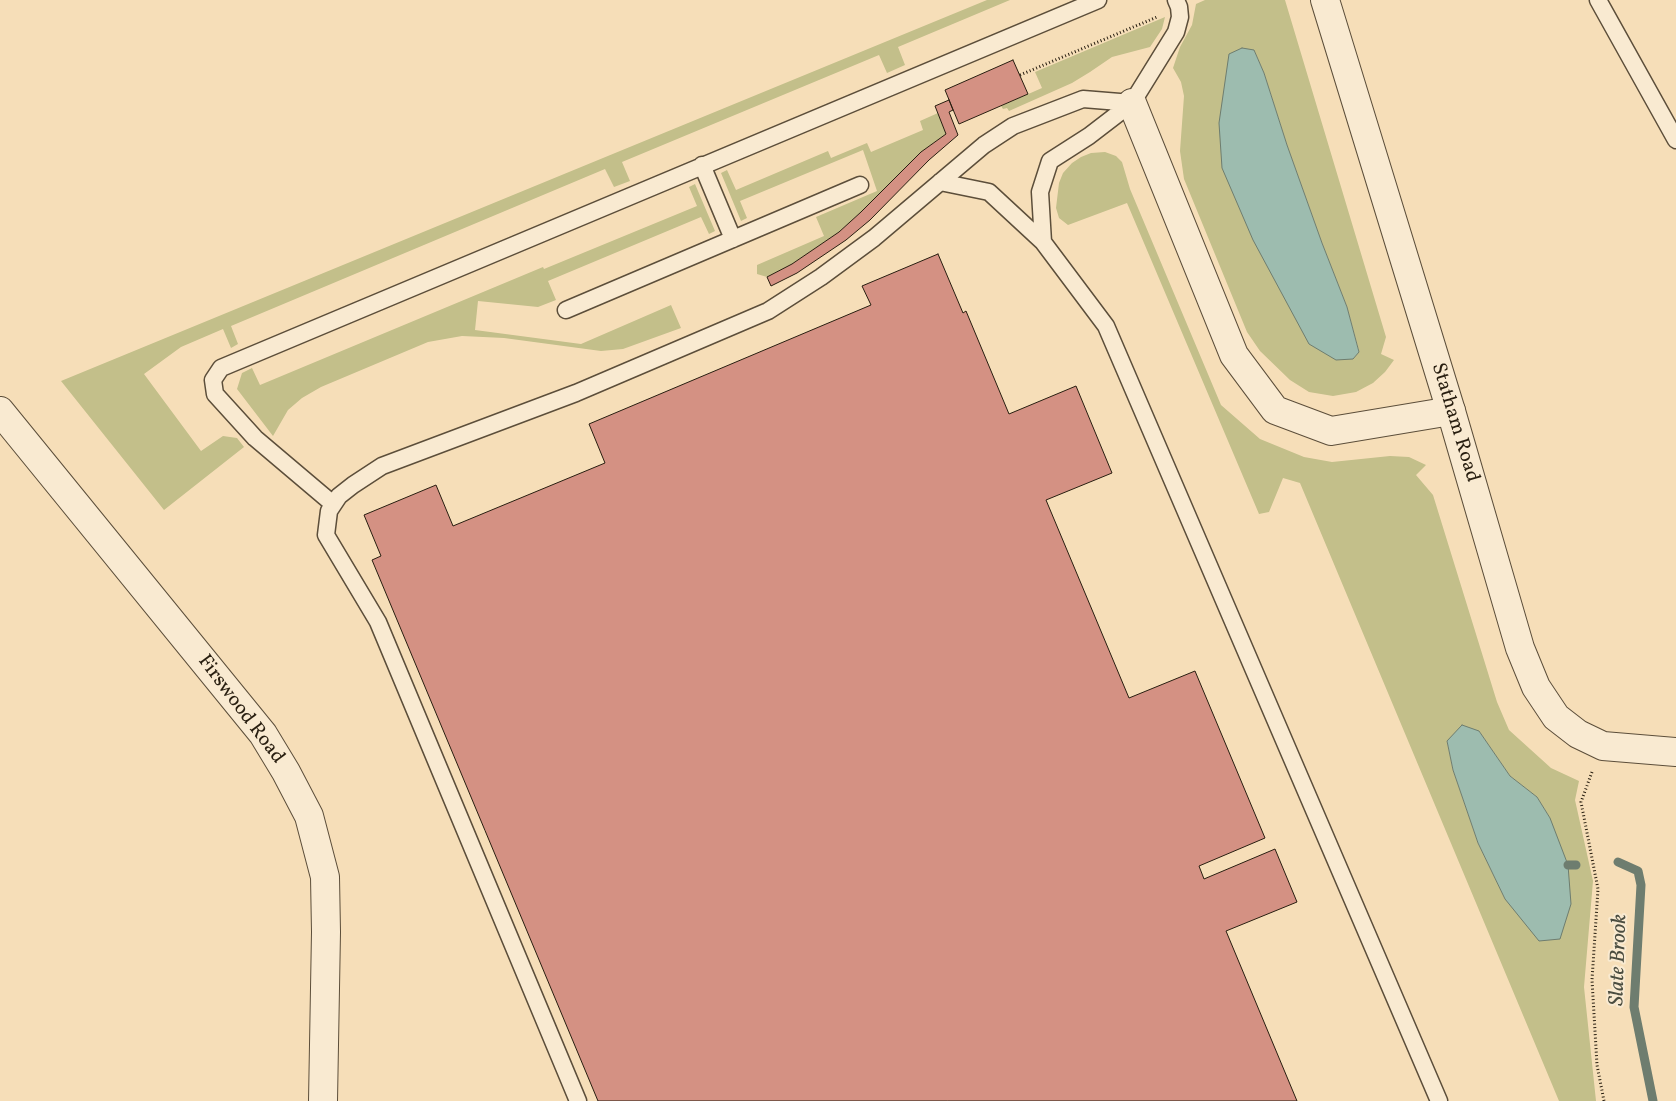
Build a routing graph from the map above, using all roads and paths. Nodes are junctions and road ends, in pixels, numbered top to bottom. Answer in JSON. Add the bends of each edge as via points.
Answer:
{"nodes":[{"id":1,"x":1098,"y":0,"type":"edge"},
{"id":2,"x":1325,"y":0,"type":"edge"},
{"id":3,"x":1598,"y":0,"type":"edge"},
{"id":4,"x":1178,"y":4,"type":"edge"},
{"id":5,"x":1020,"y":75,"type":"dead end"},
{"id":6,"x":1132,"y":104,"type":"junction"},
{"id":7,"x":1676,"y":140,"type":"edge"},
{"id":8,"x":702,"y":165,"type":"junction"},
{"id":9,"x":940,"y":182,"type":"junction"},
{"id":10,"x":860,"y":185,"type":"dead end"},
{"id":11,"x":733,"y":239,"type":"junction"},
{"id":12,"x":1044,"y":242,"type":"junction"},
{"id":13,"x":566,"y":310,"type":"dead end"},
{"id":14,"x":0,"y":411,"type":"edge"},
{"id":15,"x":1450,"y":411,"type":"junction"},
{"id":16,"x":333,"y":504,"type":"junction"},
{"id":17,"x":1603,"y":746,"type":"junction"},
{"id":18,"x":1676,"y":752,"type":"edge"},
{"id":19,"x":323,"y":1101,"type":"edge"},
{"id":20,"x":578,"y":1101,"type":"edge"},
{"id":21,"x":1439,"y":1101,"type":"edge"},
{"id":22,"x":1604,"y":1101,"type":"edge"}],
"edges":[{"from":1,"to":8,"type":"lane"},
{"from":2,"to":15,"type":"street","name":"Statham Road"},
{"from":3,"to":7,"type":"lane"},
{"from":4,"to":5,"type":"path"},
{"from":4,"to":6,"type":"lane","via":[[1180,17],[1176,32]]},
{"from":6,"to":9,"type":"lane","via":[[1083,99],[1013,126],[984,145]]},
{"from":6,"to":12,"type":"lane","via":[[1050,160],[1040,192]]},
{"from":6,"to":15,"type":"street","via":[[1234,355],[1275,410],[1331,431]]},
{"from":8,"to":11,"type":"lane"},
{"from":8,"to":16,"type":"lane","via":[[222,368],[213,380],[215,394],[255,438]]},
{"from":9,"to":12,"type":"lane","via":[[989,192]]},
{"from":9,"to":16,"type":"lane","via":[[874,238],[768,311],[576,393],[382,466],[353,485]]},
{"from":10,"to":11,"type":"lane"},
{"from":11,"to":13,"type":"lane"},
{"from":12,"to":21,"type":"lane","via":[[1106,326]]},
{"from":14,"to":19,"type":"street","name":"Firswood Road","via":[[263,734],[308,816],[325,877]]},
{"from":15,"to":17,"type":"street","name":"Statham Road","via":[[1520,648],[1536,686],[1556,717],[1578,734]]},
{"from":16,"to":20,"type":"lane","via":[[326,535],[378,622]]},
{"from":17,"to":18,"type":"street","name":"Statham Road"},
{"from":17,"to":22,"type":"path","via":[[1582,802],[1598,888],[1592,980],[1597,1065]]}]}
